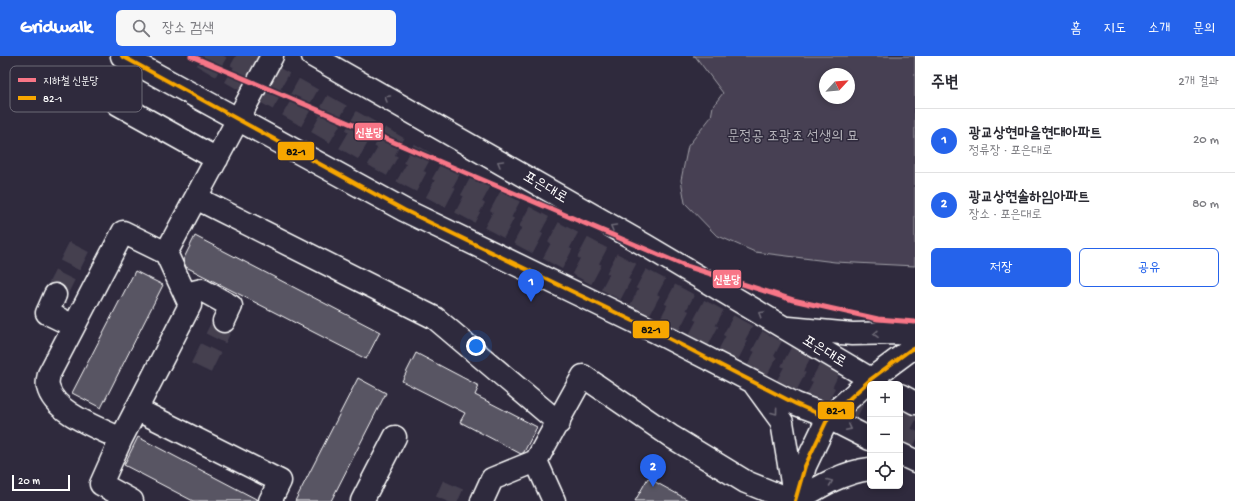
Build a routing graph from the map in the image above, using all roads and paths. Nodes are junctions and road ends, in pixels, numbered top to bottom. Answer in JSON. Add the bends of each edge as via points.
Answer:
{"nodes":[{"id":1,"x":122,"y":56,"type":"edge"},
{"id":2,"x":272,"y":56,"type":"edge"},
{"id":3,"x":313,"y":56,"type":"edge"},
{"id":4,"x":140,"y":66,"type":"edge"},
{"id":5,"x":142,"y":67,"type":"edge"},
{"id":6,"x":132,"y":112,"type":"edge"},
{"id":7,"x":238,"y":120,"type":"junction"},
{"id":8,"x":217,"y":159,"type":"junction"},
{"id":9,"x":196,"y":198,"type":"junction"},
{"id":10,"x":166,"y":253,"type":"junction"},
{"id":11,"x":185,"y":294,"type":"junction"},
{"id":12,"x":55,"y":295,"type":"tunnel mouth"},
{"id":13,"x":224,"y":320,"type":"tunnel mouth"},
{"id":14,"x":74,"y":326,"type":"junction"},
{"id":15,"x":782,"y":327,"type":"junction"},
{"id":16,"x":915,"y":334,"type":"edge"},
{"id":17,"x":915,"y":348,"type":"edge"},
{"id":18,"x":752,"y":381,"type":"junction"},
{"id":19,"x":873,"y":381,"type":"edge"},
{"id":20,"x":876,"y":381,"type":"edge"},
{"id":21,"x":867,"y":388,"type":"edge"},
{"id":22,"x":903,"y":397,"type":"edge"},
{"id":23,"x":915,"y":403,"type":"edge"},
{"id":24,"x":136,"y":409,"type":"junction"},
{"id":25,"x":828,"y":418,"type":"junction"},
{"id":26,"x":559,"y":423,"type":"junction"},
{"id":27,"x":394,"y":437,"type":"dead end"},
{"id":28,"x":867,"y":438,"type":"edge"},
{"id":29,"x":121,"y":439,"type":"junction"},
{"id":30,"x":903,"y":455,"type":"edge"},
{"id":31,"x":536,"y":461,"type":"junction"},
{"id":32,"x":915,"y":461,"type":"edge"},
{"id":33,"x":915,"y":464,"type":"edge"},
{"id":34,"x":903,"y":466,"type":"edge"},
{"id":35,"x":867,"y":469,"type":"edge"},
{"id":36,"x":132,"y":501,"type":"edge"},
{"id":37,"x":270,"y":501,"type":"edge"},
{"id":38,"x":362,"y":501,"type":"edge"},
{"id":39,"x":482,"y":501,"type":"edge"},
{"id":40,"x":554,"y":501,"type":"edge"},
{"id":41,"x":795,"y":501,"type":"edge"}],
"edges":[{"from":1,"to":4,"type":"main road"},
{"from":2,"to":7,"type":"main road"},
{"from":15,"to":3,"type":"main road","name":"포은대로","one_way":true,"via":[[638,241]]},
{"from":5,"to":7,"type":"main road"},
{"from":6,"to":8,"type":"main road"},
{"from":7,"to":8,"type":"main road"},
{"from":7,"to":18,"type":"main road","via":[[404,210]]},
{"from":8,"to":9,"type":"main road"},
{"from":9,"to":10,"type":"main road"},
{"from":9,"to":26,"type":"main road","via":[[435,318]]},
{"from":10,"to":11,"type":"main road"},
{"from":10,"to":14,"type":"main road","via":[[123,232]]},
{"from":11,"to":13,"type":"main road","via":[[202,290],[231,306]]},
{"from":11,"to":24,"type":"main road","via":[[190,305]]},
{"from":12,"to":14,"type":"main road","via":[[47,313]]},
{"from":14,"to":29,"type":"main road","via":[[48,374],[47,386],[60,407]]},
{"from":16,"to":15,"type":"main road","one_way":true,"via":[[852,334]]},
{"from":15,"to":19,"type":"main road","name":"포은대로"},
{"from":17,"to":20,"type":"main road"},
{"from":18,"to":25,"type":"main road"},
{"from":18,"to":41,"type":"main road","one_way":true,"via":[[782,422]]},
{"from":21,"to":25,"type":"main road"},
{"from":22,"to":23,"type":"main road"},
{"from":24,"to":29,"type":"main road"},
{"from":24,"to":37,"type":"main road","via":[[280,481]]},
{"from":25,"to":28,"type":"main road","one_way":true},
{"from":25,"to":41,"type":"main road","via":[[805,466]]},
{"from":26,"to":31,"type":"main road"},
{"from":26,"to":41,"type":"main road","via":[[583,376],[672,437],[746,482]]},
{"from":27,"to":38,"type":"main road"},
{"from":29,"to":36,"type":"main road","via":[[101,484]]},
{"from":30,"to":32,"type":"main road"},
{"from":31,"to":39,"type":"main road","via":[[492,478]]},
{"from":31,"to":40,"type":"main road"},
{"from":33,"to":34,"type":"main road"},
{"from":41,"to":35,"type":"main road","one_way":true,"via":[[826,483]]}]}
